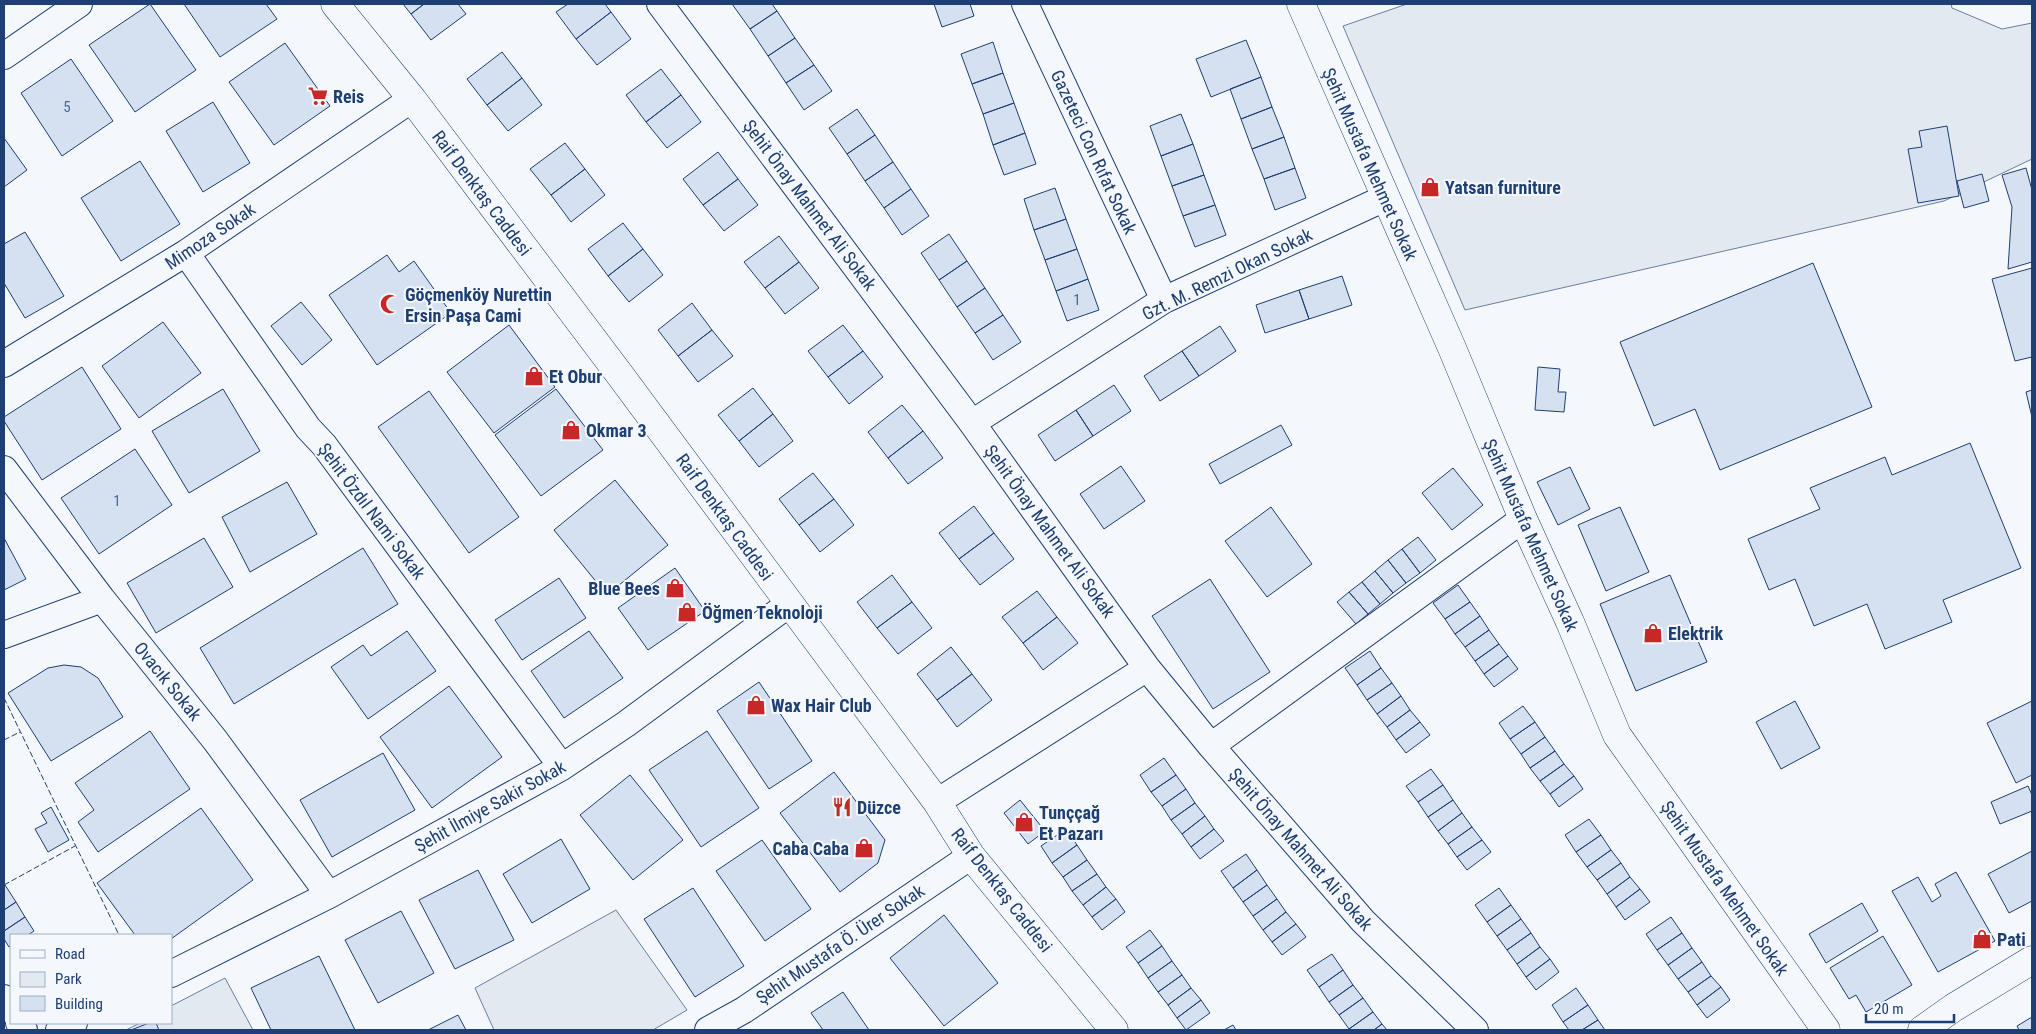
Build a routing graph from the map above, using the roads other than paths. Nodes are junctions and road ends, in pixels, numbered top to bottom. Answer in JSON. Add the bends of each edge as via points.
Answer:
{"nodes":[{"id":1,"x":79,"y":4,"type":"edge"},
{"id":2,"x":335,"y":4,"type":"edge"},
{"id":3,"x":660,"y":4,"type":"edge"},
{"id":4,"x":1025,"y":4,"type":"edge"},
{"id":5,"x":1301,"y":4,"type":"edge"},
{"id":6,"x":4,"y":56,"type":"edge"},
{"id":7,"x":412,"y":99,"type":"junction"},
{"id":8,"x":1385,"y":198,"type":"junction"},
{"id":9,"x":186,"y":254,"type":"junction"},
{"id":10,"x":1164,"y":300,"type":"junction"},
{"id":11,"x":4,"y":364,"type":"edge"},
{"id":12,"x":972,"y":423,"type":"junction"},
{"id":13,"x":4,"y":469,"type":"edge"},
{"id":14,"x":1524,"y":519,"type":"junction"},
{"id":15,"x":102,"y":599,"type":"junction"},
{"id":16,"x":789,"y":604,"type":"junction"},
{"id":17,"x":4,"y":635,"type":"edge"},
{"id":18,"x":1147,"y":668,"type":"junction"},
{"id":19,"x":1211,"y":746,"type":"junction"},
{"id":20,"x":562,"y":767,"type":"junction"},
{"id":21,"x":937,"y":802,"type":"junction"},
{"id":22,"x":971,"y":856,"type":"junction"},
{"id":23,"x":329,"y":895,"type":"junction"},
{"id":24,"x":2032,"y":960,"type":"edge"},
{"id":25,"x":172,"y":974,"type":"edge"},
{"id":26,"x":72,"y":1024,"type":"edge"},
{"id":27,"x":59,"y":1030,"type":"edge"},
{"id":28,"x":708,"y":1030,"type":"edge"},
{"id":29,"x":1114,"y":1030,"type":"edge"},
{"id":30,"x":1475,"y":1030,"type":"edge"},
{"id":31,"x":1826,"y":1030,"type":"edge"},
{"id":32,"x":1922,"y":1030,"type":"edge"}],
"edges":[{"from":1,"to":6,"type":"street"},
{"from":2,"to":7,"type":"street","name":"Raif Denktaş Caddesi"},
{"from":3,"to":12,"type":"street","name":"Şehit Önay Mahmet Ali Sokak"},
{"from":4,"to":10,"type":"street","name":"Gazeteci Con Rıfat Sokak"},
{"from":5,"to":8,"type":"street","name":"Şehit Mustafa Mehmet Sokak"},
{"from":7,"to":9,"type":"street","name":"Mimoza Sokak"},
{"from":7,"to":16,"type":"street","name":"Raif Denktaş Caddesi"},
{"from":8,"to":10,"type":"street","name":"Gzt. M. Remzi Okan Sokak"},
{"from":8,"to":14,"type":"street","name":"Şehit Mustafa Mehmet Sokak"},
{"from":9,"to":11,"type":"street","name":"Mimoza Sokak"},
{"from":9,"to":20,"type":"street","name":"Şehit Özdıl Nami Sokak","via":[[308,428],[324,445]]},
{"from":10,"to":12,"type":"street","name":"Gzt. M. Remzi Okan Sokak"},
{"from":12,"to":18,"type":"street","name":"Şehit Önay Mahmet Ali Sokak"},
{"from":13,"to":15,"type":"street","name":"Ovacık Sokak"},
{"from":14,"to":19,"type":"street"},
{"from":14,"to":31,"type":"street","name":"Şehit Mustafa Mehmet Sokak","via":[[1617,735]]},
{"from":15,"to":17,"type":"street"},
{"from":15,"to":23,"type":"street","name":"Ovacık Sokak","via":[[215,740]]},
{"from":16,"to":20,"type":"street","name":"Şehit İlmiye Sakir Sokak"},
{"from":16,"to":21,"type":"street","name":"Raif Denktaş Caddesi"},
{"from":18,"to":19,"type":"street","name":"Şehit Önay Mahmet Ali Sokak"},
{"from":18,"to":21,"type":"street"},
{"from":19,"to":30,"type":"street","name":"Şehit Önay Mahmet Ali Sokak","via":[[1363,921]]},
{"from":20,"to":23,"type":"street","name":"Şehit İlmiye Sakir Sokak"},
{"from":21,"to":22,"type":"street","name":"Raif Denktaş Caddesi"},
{"from":22,"to":28,"type":"street","name":"Şehit Mustafa Ö. Ürer Sokak","via":[[744,1010]]},
{"from":22,"to":29,"type":"street","name":"Raif Denktaş Caddesi"},
{"from":23,"to":25,"type":"street","name":"Şehit İlmiye Sakir Sokak"},
{"from":24,"to":32,"type":"street"},
{"from":26,"to":27,"type":"street"}]}
